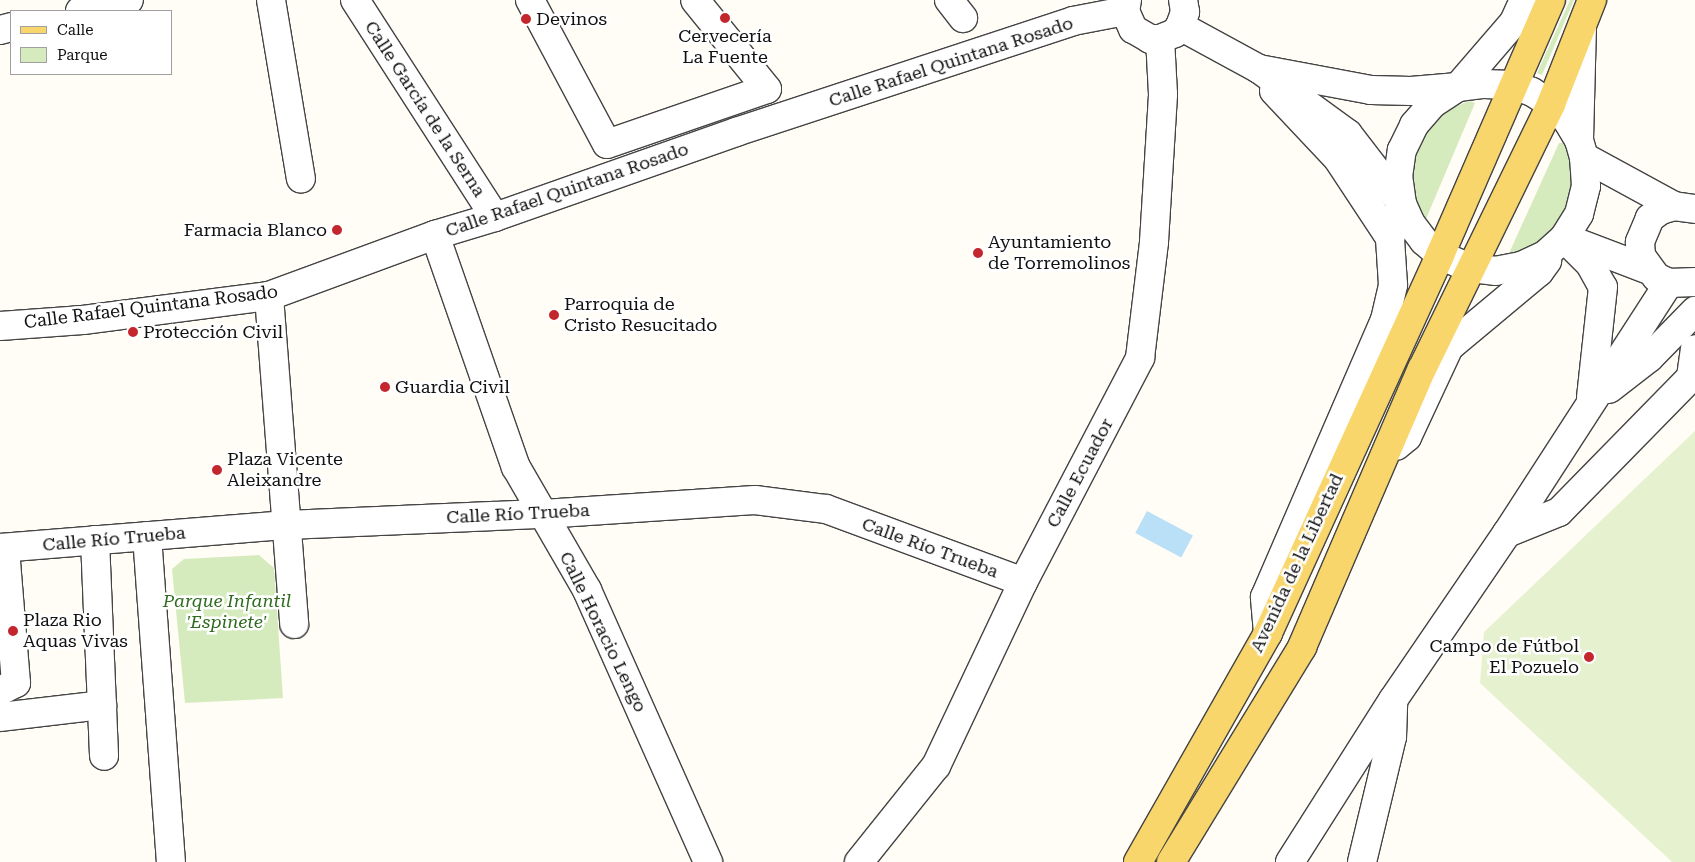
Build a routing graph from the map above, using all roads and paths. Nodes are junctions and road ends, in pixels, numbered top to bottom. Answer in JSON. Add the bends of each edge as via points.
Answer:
{"nodes":[{"id":1,"x":129,"y":0,"type":"edge"},
{"id":2,"x":271,"y":0,"type":"edge"},
{"id":3,"x":356,"y":0,"type":"edge"},
{"id":4,"x":530,"y":0,"type":"edge"},
{"id":5,"x":695,"y":0,"type":"edge"},
{"id":6,"x":1524,"y":0,"type":"edge"},
{"id":7,"x":1551,"y":0,"type":"edge"},
{"id":8,"x":1126,"y":5,"type":"edge"},
{"id":9,"x":84,"y":10,"type":"edge"},
{"id":10,"x":1587,"y":11,"type":"edge"},
{"id":11,"x":1175,"y":22,"type":"edge"},
{"id":12,"x":1259,"y":69,"type":"junction"},
{"id":13,"x":1512,"y":86,"type":"junction"},
{"id":14,"x":1458,"y":87,"type":"junction"},
{"id":15,"x":1551,"y":104,"type":"junction"},
{"id":16,"x":1582,"y":149,"type":"junction"},
{"id":17,"x":302,"y":179,"type":"dead end"},
{"id":18,"x":1402,"y":204,"type":"junction"},
{"id":19,"x":1685,"y":207,"type":"edge"},
{"id":20,"x":495,"y":217,"type":"junction"},
{"id":21,"x":435,"y":235,"type":"junction"},
{"id":22,"x":1390,"y":238,"type":"junction"},
{"id":23,"x":1564,"y":238,"type":"junction"},
{"id":24,"x":1440,"y":255,"type":"junction"},
{"id":25,"x":1470,"y":268,"type":"junction"},
{"id":26,"x":1671,"y":278,"type":"edge"},
{"id":27,"x":270,"y":296,"type":"junction"},
{"id":28,"x":1692,"y":322,"type":"edge"},
{"id":29,"x":0,"y":326,"type":"edge"},
{"id":30,"x":1695,"y":350,"type":"edge"},
{"id":31,"x":1590,"y":404,"type":"junction"},
{"id":32,"x":1385,"y":455,"type":"junction"},
{"id":33,"x":543,"y":514,"type":"junction"},
{"id":34,"x":288,"y":525,"type":"junction"},
{"id":35,"x":1507,"y":533,"type":"junction"},
{"id":36,"x":147,"y":536,"type":"junction"},
{"id":37,"x":95,"y":540,"type":"junction"},
{"id":38,"x":3,"y":548,"type":"edge"},
{"id":39,"x":1023,"y":582,"type":"junction"},
{"id":40,"x":294,"y":624,"type":"dead end"},
{"id":41,"x":1268,"y":632,"type":"junction"},
{"id":42,"x":0,"y":691,"type":"edge"},
{"id":43,"x":1393,"y":700,"type":"junction"},
{"id":44,"x":102,"y":705,"type":"junction"},
{"id":45,"x":0,"y":717,"type":"edge"},
{"id":46,"x":104,"y":756,"type":"dead end"},
{"id":47,"x":171,"y":862,"type":"edge"},
{"id":48,"x":708,"y":862,"type":"edge"},
{"id":49,"x":859,"y":862,"type":"edge"},
{"id":50,"x":1138,"y":862,"type":"edge"},
{"id":51,"x":1171,"y":862,"type":"edge"},
{"id":52,"x":1290,"y":862,"type":"edge"},
{"id":53,"x":1362,"y":862,"type":"edge"}],
"edges":[{"from":1,"to":9,"type":"street"},
{"from":2,"to":17,"type":"street"},
{"from":3,"to":20,"type":"street","name":"Calle García de la Serna"},
{"from":4,"to":5,"type":"street","via":[[607,144],[767,88]]},
{"from":6,"to":14,"type":"street","via":[[1514,22]]},
{"from":7,"to":13,"type":"main road","name":"Avenida de la Libertad"},
{"from":8,"to":11,"type":"street","via":[[1133,29],[1150,39]]},
{"from":8,"to":20,"type":"street","name":"Calle Rafael Quintana Rosado","via":[[736,132]]},
{"from":10,"to":15,"type":"main road","name":"Avenida de la Libertad"},
{"from":10,"to":16,"type":"street"},
{"from":11,"to":12,"type":"street"},
{"from":11,"to":39,"type":"street","name":"Calle Ecuador","via":[[1163,94],[1154,232],[1140,358]]},
{"from":12,"to":14,"type":"street","via":[[1371,90]]},
{"from":12,"to":18,"type":"street","via":[[1348,134]]},
{"from":12,"to":22,"type":"street","via":[[1285,106],[1338,159]]},
{"from":13,"to":14,"type":"street","via":[[1484,84]]},
{"from":13,"to":15,"type":"street","via":[[1532,92]]},
{"from":13,"to":24,"type":"main road","name":"Avenida de la Libertad"},
{"from":14,"to":18,"type":"street","via":[[1432,104],[1414,125],[1402,150],[1398,177]]},
{"from":15,"to":16,"type":"street","via":[[1567,120]]},
{"from":15,"to":25,"type":"main road","name":"Avenida de la Libertad"},
{"from":16,"to":19,"type":"street"},
{"from":16,"to":23,"type":"street","via":[[1586,186],[1579,214]]},
{"from":18,"to":22,"type":"street"},
{"from":18,"to":24,"type":"street","via":[[1424,241]]},
{"from":19,"to":26,"type":"street","via":[[1661,210],[1643,230],[1641,256]]},
{"from":20,"to":21,"type":"street","name":"Calle Rafael Quintana Rosado"},
{"from":21,"to":27,"type":"street","name":"Calle Rafael Quintana Rosado"},
{"from":21,"to":33,"type":"street","name":"Calle Horacio Lengo","via":[[516,467]]},
{"from":22,"to":41,"type":"street","via":[[1393,285],[1385,320],[1265,597]]},
{"from":23,"to":25,"type":"street","via":[[1545,255],[1522,266],[1496,271]]},
{"from":23,"to":26,"type":"street"},
{"from":23,"to":31,"type":"street","via":[[1590,264],[1603,287]]},
{"from":23,"to":32,"type":"street","via":[[1539,272],[1449,347],[1407,437]]},
{"from":24,"to":25,"type":"street"},
{"from":24,"to":41,"type":"main road","name":"Avenida de la Libertad"},
{"from":25,"to":32,"type":"main road","name":"Avenida de la Libertad"},
{"from":26,"to":31,"type":"street"},
{"from":27,"to":29,"type":"street","name":"Calle Rafael Quintana Rosado","via":[[83,320]]},
{"from":27,"to":34,"type":"street"},
{"from":28,"to":31,"type":"street"},
{"from":30,"to":35,"type":"street","via":[[1691,377],[1559,512]]},
{"from":31,"to":35,"type":"street"},
{"from":32,"to":51,"type":"main road","name":"Avenida de la Libertad","via":[[1302,647]]},
{"from":33,"to":34,"type":"street","name":"Calle Río Trueba"},
{"from":33,"to":39,"type":"street","name":"Calle Río Trueba","via":[[755,500],[826,509]]},
{"from":33,"to":48,"type":"street","name":"Calle Horacio Lengo","via":[[587,590]]},
{"from":34,"to":36,"type":"street","name":"Calle Río Trueba"},
{"from":34,"to":40,"type":"street"},
{"from":35,"to":43,"type":"street"},
{"from":36,"to":37,"type":"street","name":"Calle Río Trueba"},
{"from":36,"to":47,"type":"street"},
{"from":37,"to":38,"type":"street","name":"Calle Río Trueba"},
{"from":37,"to":44,"type":"street"},
{"from":38,"to":42,"type":"street","via":[[16,683]]},
{"from":39,"to":49,"type":"street","name":"Calle Ecuador","via":[[936,766]]},
{"from":41,"to":50,"type":"main road","name":"Avenida de la Libertad"},
{"from":43,"to":52,"type":"street"},
{"from":43,"to":53,"type":"street","via":[[1392,737]]},
{"from":44,"to":45,"type":"street"},
{"from":44,"to":46,"type":"street"}]}
